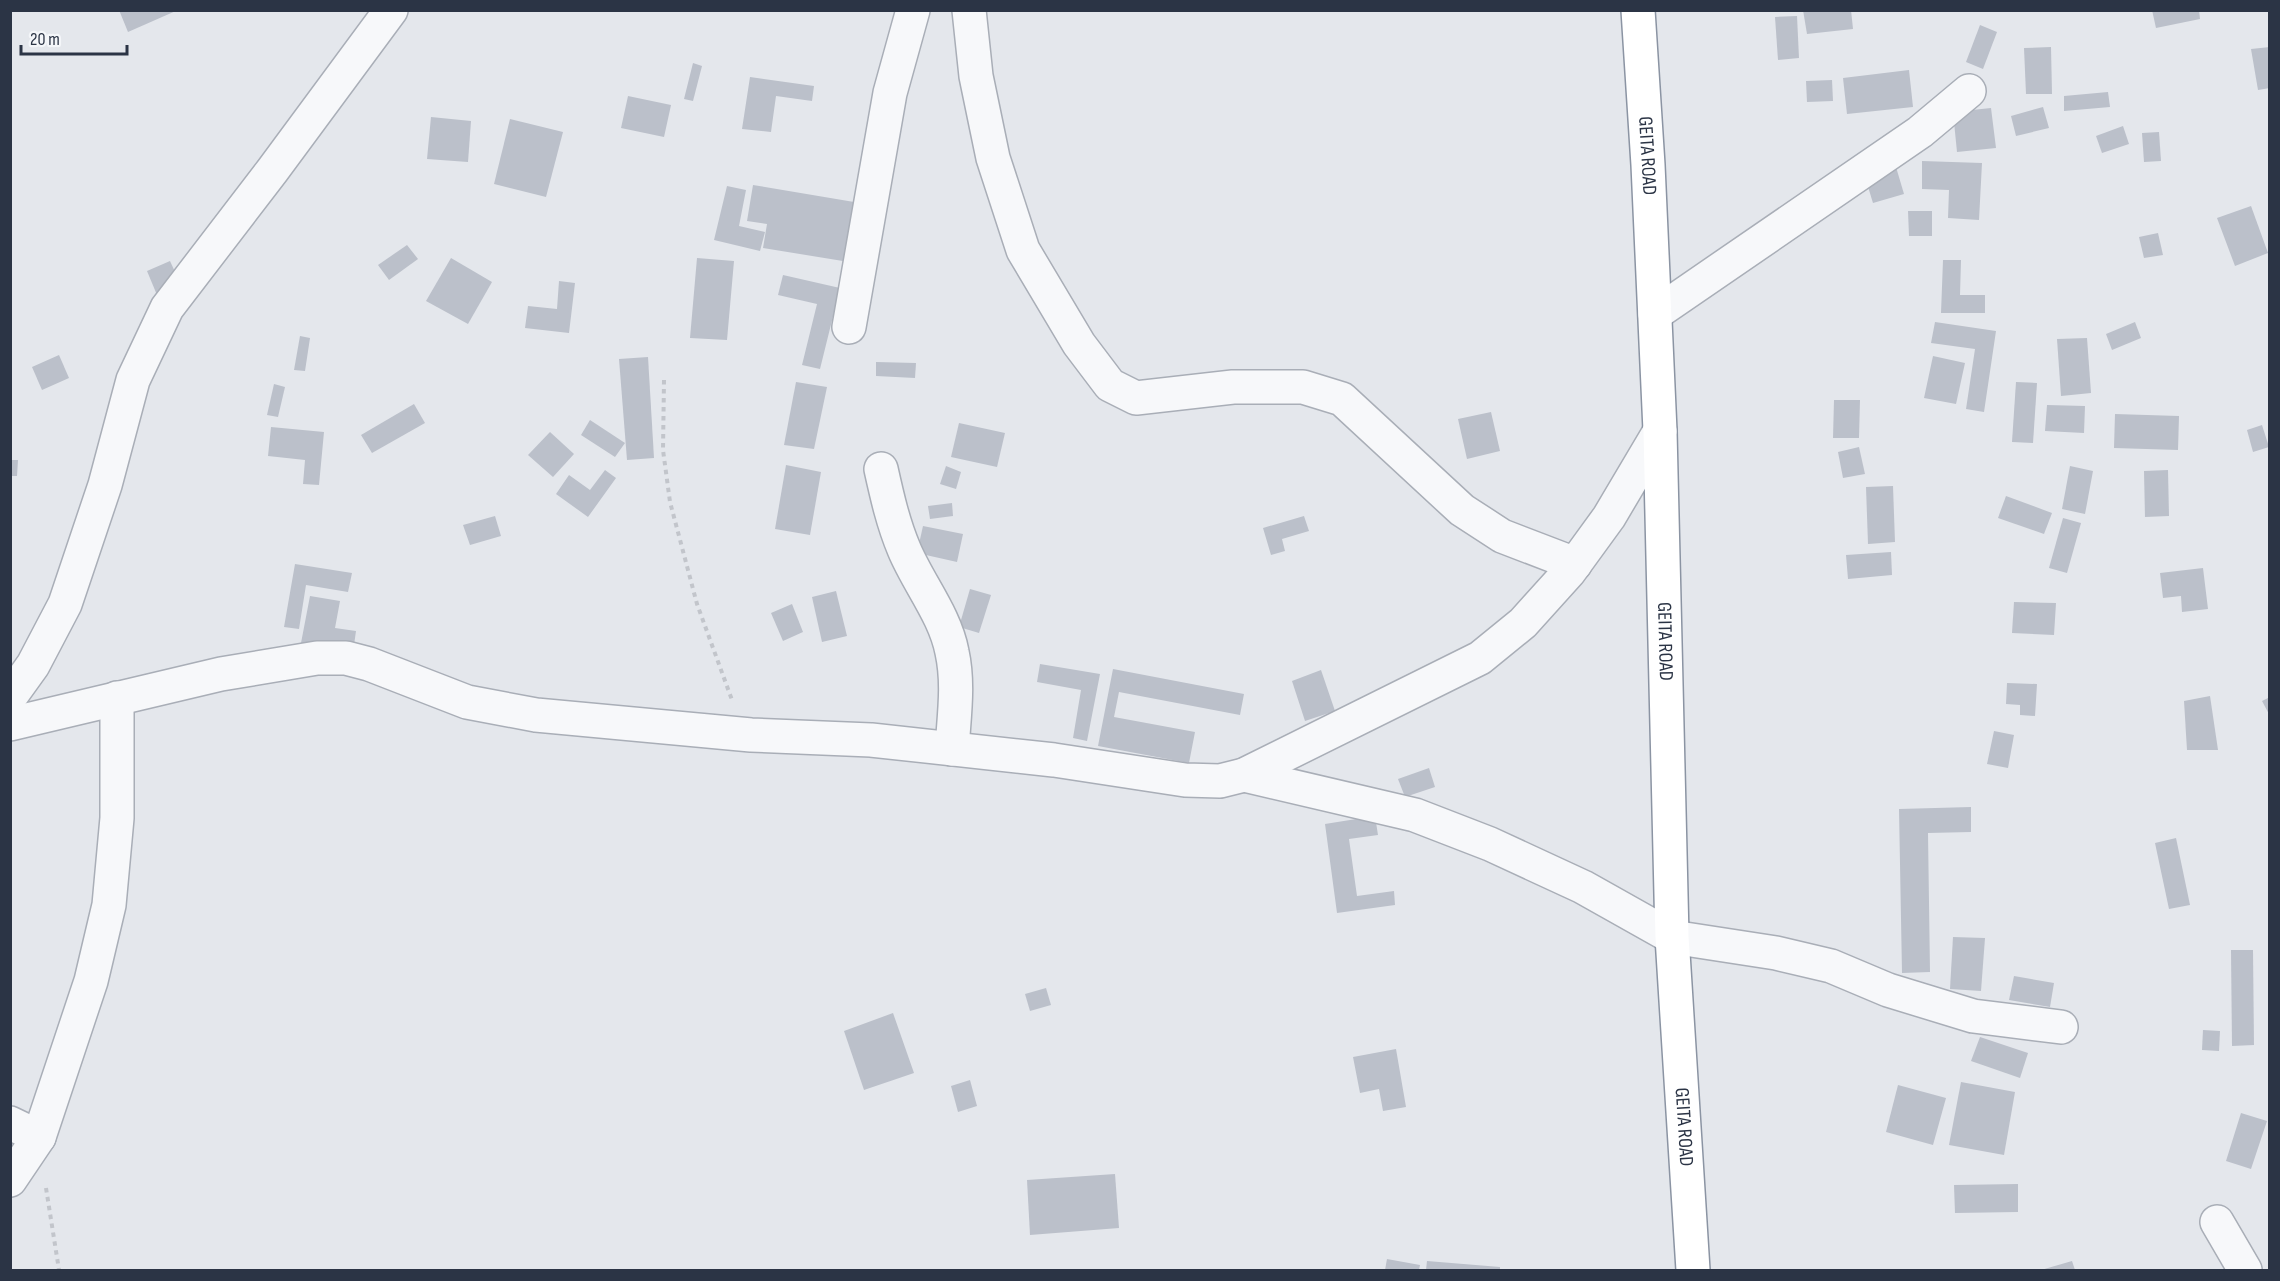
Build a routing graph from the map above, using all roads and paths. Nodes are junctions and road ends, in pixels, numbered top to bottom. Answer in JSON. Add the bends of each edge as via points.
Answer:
{"nodes":[{"id":1,"x":391,"y":10,"type":"edge"},
{"id":2,"x":913,"y":10,"type":"edge"},
{"id":3,"x":969,"y":10,"type":"edge"},
{"id":4,"x":1638,"y":10,"type":"edge"},
{"id":5,"x":1969,"y":91,"type":"dead end"},
{"id":6,"x":1655,"y":314,"type":"junction"},
{"id":7,"x":849,"y":327,"type":"dead end"},
{"id":8,"x":664,"y":380,"type":"dead end"},
{"id":9,"x":1660,"y":431,"type":"junction"},
{"id":10,"x":881,"y":469,"type":"dead end"},
{"id":11,"x":1575,"y":564,"type":"junction"},
{"id":12,"x":10,"y":697,"type":"edge"},
{"id":13,"x":117,"y":698,"type":"junction"},
{"id":14,"x":10,"y":724,"type":"edge"},
{"id":15,"x":744,"y":734,"type":"junction"},
{"id":16,"x":952,"y":748,"type":"junction"},
{"id":17,"x":1244,"y":776,"type":"junction"},
{"id":18,"x":1672,"y":937,"type":"junction"},
{"id":19,"x":2061,"y":1027,"type":"dead end"},
{"id":20,"x":25,"y":1130,"type":"edge"},
{"id":21,"x":10,"y":1180,"type":"edge"},
{"id":22,"x":2217,"y":1222,"type":"dead end"},
{"id":23,"x":59,"y":1270,"type":"edge"},
{"id":24,"x":1693,"y":1270,"type":"edge"},
{"id":25,"x":2245,"y":1270,"type":"edge"}],
"edges":[{"from":1,"to":12,"type":"street","via":[[167,308],[133,380],[105,485],[64,604],[33,665]]},
{"from":2,"to":7,"type":"street","via":[[890,93]]},
{"from":3,"to":11,"type":"street","via":[[976,76],[993,158],[1023,250],[1079,344],[1110,385],[1136,398],[1233,387],[1303,387],[1342,399],[1462,510],[1502,536]]},
{"from":4,"to":6,"type":"highway","name":"GEITA ROAD"},
{"from":5,"to":6,"type":"street","via":[[1920,132]]},
{"from":6,"to":9,"type":"highway","name":"GEITA ROAD"},
{"from":8,"to":15,"type":"path","via":[[663,450],[670,502],[697,604]]},
{"from":9,"to":11,"type":"street","via":[[1609,517]]},
{"from":9,"to":18,"type":"highway","name":"GEITA ROAD"},
{"from":10,"to":16,"type":"street","via":[[904,549],[939,616],[952,651],[956,689]]},
{"from":11,"to":17,"type":"street","via":[[1523,622],[1480,658]]},
{"from":13,"to":14,"type":"street"},
{"from":13,"to":15,"type":"street","via":[[221,674],[317,658],[346,658],[467,702],[536,715]]},
{"from":13,"to":20,"type":"street","via":[[117,818],[109,905],[91,981]]},
{"from":15,"to":16,"type":"street"},
{"from":16,"to":17,"type":"street","via":[[1185,780],[1220,781]]},
{"from":17,"to":18,"type":"street","via":[[1414,815],[1490,844],[1583,887]]},
{"from":18,"to":19,"type":"street","via":[[1831,966],[1888,990],[1973,1016]]},
{"from":18,"to":24,"type":"highway","name":"GEITA ROAD"},
{"from":20,"to":21,"type":"street"},
{"from":20,"to":23,"type":"path"},
{"from":22,"to":25,"type":"street"}]}
